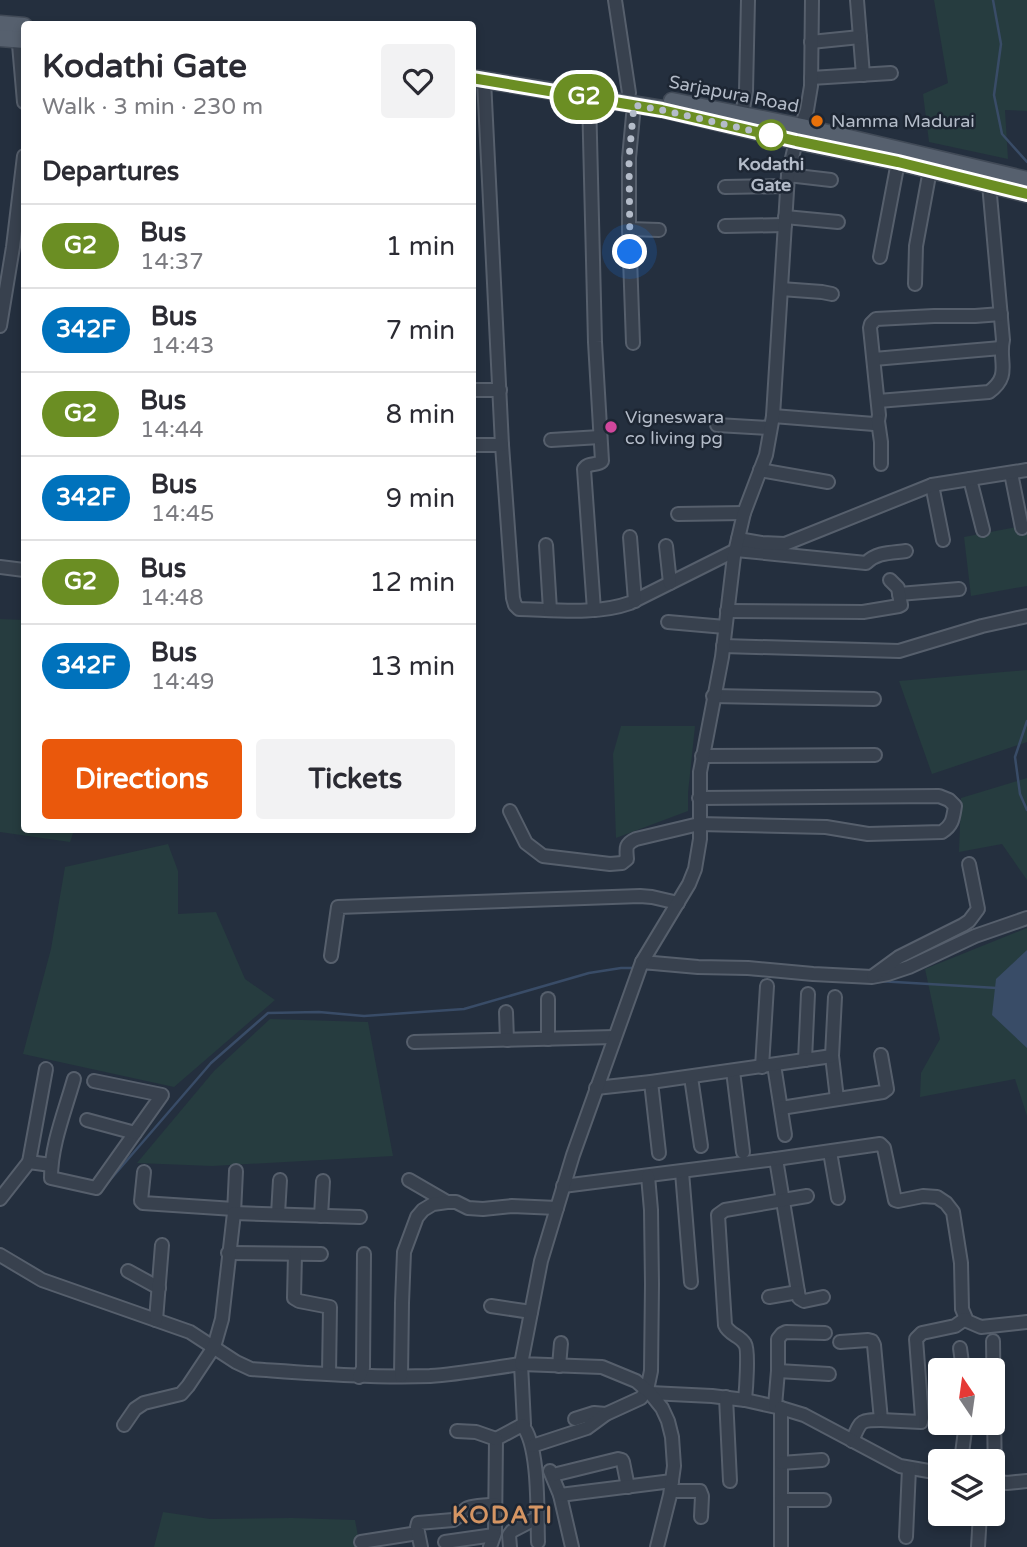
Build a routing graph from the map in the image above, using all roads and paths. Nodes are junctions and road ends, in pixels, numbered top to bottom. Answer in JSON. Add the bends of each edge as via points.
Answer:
{"nodes":[{"id":1,"x":615,"y":0,"type":"edge"},
{"id":2,"x":748,"y":0,"type":"edge"},
{"id":3,"x":812,"y":0,"type":"edge"},
{"id":4,"x":856,"y":0,"type":"edge"},
{"id":5,"x":0,"y":24,"type":"edge"},
{"id":6,"x":21,"y":33,"type":"edge"},
{"id":7,"x":860,"y":37,"type":"junction"},
{"id":8,"x":0,"y":38,"type":"edge"},
{"id":9,"x":811,"y":42,"type":"junction"},
{"id":10,"x":476,"y":68,"type":"edge"},
{"id":11,"x":891,"y":73,"type":"dead end"},
{"id":12,"x":863,"y":75,"type":"junction"},
{"id":13,"x":811,"y":78,"type":"junction"},
{"id":14,"x":478,"y":79,"type":"edge"},
{"id":15,"x":589,"y":97,"type":"junction"},
{"id":16,"x":631,"y":99,"type":"junction"},
{"id":17,"x":742,"y":116,"type":"junction"},
{"id":18,"x":799,"y":134,"type":"junction"},
{"id":19,"x":898,"y":162,"type":"junction"},
{"id":20,"x":930,"y":170,"type":"junction"},
{"id":21,"x":788,"y":180,"type":"junction"},
{"id":22,"x":831,"y":180,"type":"dead end"},
{"id":23,"x":1027,"y":180,"type":"edge"},
{"id":24,"x":21,"y":181,"type":"edge"},
{"id":25,"x":989,"y":184,"type":"junction"},
{"id":26,"x":725,"y":187,"type":"dead end"},
{"id":27,"x":1027,"y":194,"type":"edge"},
{"id":28,"x":785,"y":221,"type":"junction"},
{"id":29,"x":838,"y":222,"type":"dead end"},
{"id":30,"x":725,"y":226,"type":"dead end"},
{"id":31,"x":629,"y":229,"type":"junction"},
{"id":32,"x":659,"y":230,"type":"dead end"},
{"id":33,"x":880,"y":257,"type":"dead end"},
{"id":34,"x":915,"y":284,"type":"dead end"},
{"id":35,"x":781,"y":289,"type":"junction"},
{"id":36,"x":832,"y":294,"type":"dead end"},
{"id":37,"x":1001,"y":314,"type":"junction"},
{"id":38,"x":0,"y":326,"type":"edge"},
{"id":39,"x":633,"y":343,"type":"dead end"},
{"id":40,"x":1001,"y":348,"type":"junction"},
{"id":41,"x":874,"y":359,"type":"junction"},
{"id":42,"x":476,"y":390,"type":"edge"},
{"id":43,"x":500,"y":390,"type":"junction"},
{"id":44,"x":878,"y":401,"type":"junction"},
{"id":45,"x":878,"y":421,"type":"junction"},
{"id":46,"x":772,"y":422,"type":"junction"},
{"id":47,"x":717,"y":425,"type":"dead end"},
{"id":48,"x":600,"y":438,"type":"junction"},
{"id":49,"x":551,"y":440,"type":"dead end"},
{"id":50,"x":502,"y":444,"type":"junction"},
{"id":51,"x":476,"y":445,"type":"edge"},
{"id":52,"x":881,"y":464,"type":"dead end"},
{"id":53,"x":760,"y":470,"type":"junction"},
{"id":54,"x":1027,"y":470,"type":"edge"},
{"id":55,"x":1012,"y":473,"type":"junction"},
{"id":56,"x":970,"y":479,"type":"junction"},
{"id":57,"x":828,"y":482,"type":"dead end"},
{"id":58,"x":932,"y":485,"type":"junction"},
{"id":59,"x":744,"y":513,"type":"junction"},
{"id":60,"x":678,"y":514,"type":"dead end"},
{"id":61,"x":1023,"y":528,"type":"dead end"},
{"id":62,"x":983,"y":530,"type":"dead end"},
{"id":63,"x":630,"y":537,"type":"dead end"},
{"id":64,"x":943,"y":540,"type":"dead end"},
{"id":65,"x":546,"y":545,"type":"dead end"},
{"id":66,"x":737,"y":545,"type":"junction"},
{"id":67,"x":666,"y":546,"type":"dead end"},
{"id":68,"x":906,"y":551,"type":"dead end"},
{"id":69,"x":0,"y":567,"type":"edge"},
{"id":70,"x":21,"y":570,"type":"edge"},
{"id":71,"x":890,"y":580,"type":"dead end"},
{"id":72,"x":670,"y":583,"type":"junction"},
{"id":73,"x":959,"y":589,"type":"dead end"},
{"id":74,"x":899,"y":594,"type":"junction"},
{"id":75,"x":635,"y":601,"type":"junction"},
{"id":76,"x":550,"y":610,"type":"junction"},
{"id":77,"x":594,"y":610,"type":"junction"},
{"id":78,"x":727,"y":611,"type":"junction"},
{"id":79,"x":1027,"y":616,"type":"edge"},
{"id":80,"x":668,"y":622,"type":"dead end"},
{"id":81,"x":725,"y":627,"type":"junction"},
{"id":82,"x":723,"y":646,"type":"junction"},
{"id":83,"x":713,"y":696,"type":"junction"},
{"id":84,"x":874,"y":699,"type":"dead end"},
{"id":85,"x":875,"y":755,"type":"dead end"},
{"id":86,"x":702,"y":756,"type":"junction"},
{"id":87,"x":699,"y":798,"type":"junction"},
{"id":88,"x":509,"y":811,"type":"dead end"},
{"id":89,"x":699,"y":824,"type":"junction"},
{"id":90,"x":970,"y":864,"type":"dead end"},
{"id":91,"x":678,"y":903,"type":"junction"},
{"id":92,"x":1027,"y":918,"type":"edge"},
{"id":93,"x":331,"y":956,"type":"dead end"},
{"id":94,"x":642,"y":962,"type":"junction"},
{"id":95,"x":872,"y":977,"type":"junction"},
{"id":96,"x":767,"y":986,"type":"dead end"},
{"id":97,"x":808,"y":995,"type":"dead end"},
{"id":98,"x":835,"y":997,"type":"dead end"},
{"id":99,"x":548,"y":999,"type":"dead end"},
{"id":100,"x":506,"y":1012,"type":"dead end"},
{"id":101,"x":614,"y":1037,"type":"junction"},
{"id":102,"x":548,"y":1039,"type":"junction"},
{"id":103,"x":507,"y":1040,"type":"junction"},
{"id":104,"x":414,"y":1042,"type":"dead end"},
{"id":105,"x":881,"y":1055,"type":"dead end"},
{"id":106,"x":832,"y":1056,"type":"junction"},
{"id":107,"x":804,"y":1060,"type":"junction"},
{"id":108,"x":768,"y":1066,"type":"junction"},
{"id":109,"x":46,"y":1069,"type":"dead end"},
{"id":110,"x":733,"y":1071,"type":"junction"},
{"id":111,"x":691,"y":1077,"type":"junction"},
{"id":112,"x":75,"y":1079,"type":"dead end"},
{"id":113,"x":94,"y":1081,"type":"dead end"},
{"id":114,"x":651,"y":1082,"type":"junction"},
{"id":115,"x":596,"y":1088,"type":"junction"},
{"id":116,"x":837,"y":1099,"type":"junction"},
{"id":117,"x":781,"y":1108,"type":"junction"},
{"id":118,"x":87,"y":1119,"type":"dead end"},
{"id":119,"x":135,"y":1133,"type":"junction"},
{"id":120,"x":785,"y":1135,"type":"dead end"},
{"id":121,"x":701,"y":1146,"type":"dead end"},
{"id":122,"x":743,"y":1152,"type":"dead end"},
{"id":123,"x":830,"y":1152,"type":"junction"},
{"id":124,"x":659,"y":1153,"type":"dead end"},
{"id":125,"x":776,"y":1159,"type":"junction"},
{"id":126,"x":29,"y":1162,"type":"junction"},
{"id":127,"x":51,"y":1165,"type":"junction"},
{"id":128,"x":236,"y":1171,"type":"dead end"},
{"id":129,"x":144,"y":1172,"type":"dead end"},
{"id":130,"x":682,"y":1172,"type":"junction"},
{"id":131,"x":648,"y":1176,"type":"junction"},
{"id":132,"x":280,"y":1180,"type":"dead end"},
{"id":133,"x":409,"y":1180,"type":"dead end"},
{"id":134,"x":323,"y":1181,"type":"dead end"},
{"id":135,"x":563,"y":1186,"type":"junction"},
{"id":136,"x":807,"y":1196,"type":"dead end"},
{"id":137,"x":838,"y":1198,"type":"dead end"},
{"id":138,"x":0,"y":1199,"type":"edge"},
{"id":139,"x":783,"y":1200,"type":"junction"},
{"id":140,"x":447,"y":1202,"type":"junction"},
{"id":141,"x":557,"y":1208,"type":"junction"},
{"id":142,"x":234,"y":1211,"type":"junction"},
{"id":143,"x":278,"y":1214,"type":"junction"},
{"id":144,"x":321,"y":1216,"type":"junction"},
{"id":145,"x":360,"y":1217,"type":"dead end"},
{"id":146,"x":162,"y":1245,"type":"dead end"},
{"id":147,"x":228,"y":1254,"type":"junction"},
{"id":148,"x":295,"y":1254,"type":"junction"},
{"id":149,"x":321,"y":1254,"type":"dead end"},
{"id":150,"x":364,"y":1254,"type":"dead end"},
{"id":151,"x":0,"y":1255,"type":"edge"},
{"id":152,"x":128,"y":1271,"type":"dead end"},
{"id":153,"x":691,"y":1282,"type":"dead end"},
{"id":154,"x":159,"y":1288,"type":"junction"},
{"id":155,"x":798,"y":1292,"type":"junction"},
{"id":156,"x":769,"y":1297,"type":"dead end"},
{"id":157,"x":823,"y":1297,"type":"dead end"},
{"id":158,"x":491,"y":1306,"type":"dead end"},
{"id":159,"x":531,"y":1312,"type":"junction"},
{"id":160,"x":965,"y":1319,"type":"junction"},
{"id":161,"x":156,"y":1320,"type":"junction"},
{"id":162,"x":1027,"y":1322,"type":"edge"},
{"id":163,"x":825,"y":1333,"type":"dead end"},
{"id":164,"x":993,"y":1341,"type":"dead end"},
{"id":165,"x":840,"y":1342,"type":"dead end"},
{"id":166,"x":561,"y":1343,"type":"dead end"},
{"id":167,"x":214,"y":1347,"type":"junction"},
{"id":168,"x":960,"y":1349,"type":"dead end"},
{"id":169,"x":961,"y":1358,"type":"edge"},
{"id":170,"x":521,"y":1364,"type":"junction"},
{"id":171,"x":559,"y":1366,"type":"junction"},
{"id":172,"x":778,"y":1371,"type":"junction"},
{"id":173,"x":329,"y":1374,"type":"junction"},
{"id":174,"x":829,"y":1374,"type":"dead end"},
{"id":175,"x":401,"y":1376,"type":"junction"},
{"id":176,"x":359,"y":1377,"type":"junction"},
{"id":177,"x":648,"y":1391,"type":"junction"},
{"id":178,"x":726,"y":1397,"type":"junction"},
{"id":179,"x":745,"y":1400,"type":"junction"},
{"id":180,"x":778,"y":1407,"type":"junction"},
{"id":181,"x":606,"y":1414,"type":"junction"},
{"id":182,"x":575,"y":1419,"type":"dead end"},
{"id":183,"x":881,"y":1420,"type":"junction"},
{"id":184,"x":124,"y":1425,"type":"dead end"},
{"id":185,"x":522,"y":1426,"type":"junction"},
{"id":186,"x":457,"y":1431,"type":"dead end"},
{"id":187,"x":496,"y":1439,"type":"junction"},
{"id":188,"x":852,"y":1441,"type":"junction"},
{"id":189,"x":532,"y":1446,"type":"junction"},
{"id":190,"x":994,"y":1449,"type":"edge"},
{"id":191,"x":822,"y":1461,"type":"dead end"},
{"id":192,"x":781,"y":1463,"type":"junction"},
{"id":193,"x":909,"y":1468,"type":"junction"},
{"id":194,"x":535,"y":1471,"type":"junction"},
{"id":195,"x":928,"y":1471,"type":"edge"},
{"id":196,"x":553,"y":1475,"type":"junction"},
{"id":197,"x":730,"y":1481,"type":"dead end"},
{"id":198,"x":1027,"y":1481,"type":"edge"},
{"id":199,"x":1005,"y":1483,"type":"edge"},
{"id":200,"x":671,"y":1486,"type":"junction"},
{"id":201,"x":628,"y":1487,"type":"junction"},
{"id":202,"x":560,"y":1495,"type":"junction"},
{"id":203,"x":781,"y":1500,"type":"junction"},
{"id":204,"x":824,"y":1500,"type":"dead end"},
{"id":205,"x":495,"y":1504,"type":"junction"},
{"id":206,"x":701,"y":1517,"type":"dead end"},
{"id":207,"x":537,"y":1518,"type":"junction"},
{"id":208,"x":979,"y":1526,"type":"edge"},
{"id":209,"x":418,"y":1533,"type":"junction"},
{"id":210,"x":906,"y":1537,"type":"dead end"},
{"id":211,"x":492,"y":1541,"type":"edge"},
{"id":212,"x":361,"y":1542,"type":"dead end"},
{"id":213,"x":445,"y":1542,"type":"dead end"},
{"id":214,"x":538,"y":1542,"type":"dead end"},
{"id":215,"x":421,"y":1547,"type":"edge"},
{"id":216,"x":510,"y":1547,"type":"edge"},
{"id":217,"x":572,"y":1547,"type":"edge"},
{"id":218,"x":657,"y":1547,"type":"edge"},
{"id":219,"x":781,"y":1547,"type":"edge"},
{"id":220,"x":978,"y":1547,"type":"edge"}],
"edges":[{"from":1,"to":16,"type":"street"},
{"from":2,"to":17,"type":"street"},
{"from":3,"to":9,"type":"street"},
{"from":4,"to":7,"type":"street"},
{"from":5,"to":6,"type":"main road"},
{"from":6,"to":8,"type":"main road"},
{"from":7,"to":9,"type":"street"},
{"from":7,"to":12,"type":"street"},
{"from":9,"to":13,"type":"street"},
{"from":10,"to":16,"type":"main road","name":"Sarjapura Road"},
{"from":11,"to":12,"type":"street"},
{"from":12,"to":13,"type":"street"},
{"from":13,"to":18,"type":"street"},
{"from":14,"to":15,"type":"main road","name":"Sarjapura Road"},
{"from":14,"to":43,"type":"street"},
{"from":15,"to":16,"type":"main road","name":"Sarjapura Road"},
{"from":15,"to":48,"type":"street"},
{"from":16,"to":17,"type":"main road","name":"Sarjapura Road"},
{"from":16,"to":18,"type":"main road","name":"Sarjapura Road","via":[[662,110]]},
{"from":16,"to":31,"type":"street"},
{"from":17,"to":18,"type":"main road","name":"Sarjapura Road"},
{"from":18,"to":19,"type":"main road","name":"Sarjapura Road"},
{"from":18,"to":21,"type":"street"},
{"from":18,"to":23,"type":"main road","name":"Sarjapura Road"},
{"from":19,"to":20,"type":"main road","name":"Sarjapura Road"},
{"from":19,"to":33,"type":"street"},
{"from":20,"to":25,"type":"main road","name":"Sarjapura Road"},
{"from":20,"to":34,"type":"street","via":[[916,246]]},
{"from":21,"to":22,"type":"street"},
{"from":21,"to":26,"type":"street"},
{"from":21,"to":28,"type":"street"},
{"from":24,"to":38,"type":"street"},
{"from":25,"to":27,"type":"main road","name":"Sarjapura Road"},
{"from":25,"to":37,"type":"street"},
{"from":28,"to":29,"type":"street"},
{"from":28,"to":30,"type":"street"},
{"from":28,"to":35,"type":"street"},
{"from":31,"to":32,"type":"street"},
{"from":31,"to":39,"type":"street"},
{"from":35,"to":36,"type":"street"},
{"from":35,"to":46,"type":"street"},
{"from":37,"to":40,"type":"street"},
{"from":37,"to":41,"type":"street","via":[[876,319],[870,327]]},
{"from":40,"to":41,"type":"street"},
{"from":40,"to":44,"type":"street","via":[[1002,379],[989,392]]},
{"from":41,"to":44,"type":"street"},
{"from":42,"to":43,"type":"street"},
{"from":43,"to":50,"type":"street"},
{"from":44,"to":45,"type":"street"},
{"from":45,"to":46,"type":"street"},
{"from":45,"to":52,"type":"street"},
{"from":46,"to":47,"type":"street"},
{"from":46,"to":53,"type":"street"},
{"from":48,"to":49,"type":"street"},
{"from":48,"to":77,"type":"street","via":[[602,461],[584,469]]},
{"from":50,"to":51,"type":"street"},
{"from":50,"to":76,"type":"street","via":[[515,605]]},
{"from":53,"to":57,"type":"street"},
{"from":53,"to":59,"type":"street"},
{"from":54,"to":55,"type":"street"},
{"from":55,"to":56,"type":"street"},
{"from":55,"to":61,"type":"street"},
{"from":56,"to":58,"type":"street"},
{"from":56,"to":62,"type":"street"},
{"from":58,"to":64,"type":"street"},
{"from":58,"to":66,"type":"street","via":[[786,544]]},
{"from":59,"to":60,"type":"street"},
{"from":59,"to":66,"type":"street"},
{"from":63,"to":75,"type":"street"},
{"from":65,"to":76,"type":"street"},
{"from":66,"to":68,"type":"street","via":[[866,563],[873,556]]},
{"from":66,"to":72,"type":"street"},
{"from":66,"to":78,"type":"street"},
{"from":67,"to":72,"type":"street"},
{"from":69,"to":70,"type":"street"},
{"from":71,"to":74,"type":"street"},
{"from":72,"to":75,"type":"street"},
{"from":73,"to":74,"type":"street"},
{"from":74,"to":78,"type":"street","via":[[899,607],[863,611]]},
{"from":75,"to":77,"type":"street"},
{"from":76,"to":77,"type":"street"},
{"from":78,"to":81,"type":"street"},
{"from":79,"to":82,"type":"street","via":[[899,651]]},
{"from":80,"to":81,"type":"street"},
{"from":81,"to":82,"type":"street"},
{"from":82,"to":83,"type":"street"},
{"from":83,"to":84,"type":"street"},
{"from":83,"to":86,"type":"street"},
{"from":85,"to":86,"type":"street"},
{"from":86,"to":87,"type":"street"},
{"from":87,"to":89,"type":"street"},
{"from":87,"to":89,"type":"street","via":[[939,796],[955,806],[949,827],[942,832],[868,834],[826,827]]},
{"from":88,"to":89,"type":"street","via":[[526,843],[543,856],[610,864],[627,859],[629,842]]},
{"from":89,"to":91,"type":"street","via":[[695,869]]},
{"from":90,"to":95,"type":"street","via":[[978,909],[969,921]]},
{"from":91,"to":93,"type":"street","via":[[640,896],[338,907]]},
{"from":91,"to":94,"type":"street"},
{"from":92,"to":95,"type":"street","via":[[909,967]]},
{"from":94,"to":95,"type":"street"},
{"from":94,"to":101,"type":"street"},
{"from":96,"to":108,"type":"street"},
{"from":97,"to":107,"type":"street"},
{"from":98,"to":106,"type":"street"},
{"from":99,"to":102,"type":"street"},
{"from":100,"to":103,"type":"street"},
{"from":101,"to":102,"type":"street"},
{"from":101,"to":115,"type":"street"},
{"from":102,"to":103,"type":"street"},
{"from":103,"to":104,"type":"street"},
{"from":105,"to":116,"type":"street","via":[[886,1091]]},
{"from":106,"to":107,"type":"street"},
{"from":106,"to":116,"type":"street"},
{"from":107,"to":108,"type":"street"},
{"from":108,"to":110,"type":"street"},
{"from":108,"to":117,"type":"street"},
{"from":109,"to":126,"type":"street"},
{"from":110,"to":111,"type":"street"},
{"from":110,"to":122,"type":"street"},
{"from":111,"to":114,"type":"street"},
{"from":111,"to":121,"type":"street"},
{"from":112,"to":127,"type":"street"},
{"from":113,"to":119,"type":"street","via":[[162,1095]]},
{"from":114,"to":115,"type":"street"},
{"from":114,"to":124,"type":"street"},
{"from":115,"to":135,"type":"street"},
{"from":116,"to":117,"type":"street"},
{"from":117,"to":120,"type":"street"},
{"from":118,"to":119,"type":"street"},
{"from":119,"to":127,"type":"street","via":[[96,1188],[51,1178]]},
{"from":123,"to":125,"type":"street"},
{"from":123,"to":137,"type":"street"},
{"from":123,"to":160,"type":"street","via":[[880,1144],[895,1200],[923,1196],[946,1203],[953,1212]]},
{"from":125,"to":130,"type":"street"},
{"from":125,"to":139,"type":"street"},
{"from":126,"to":127,"type":"street"},
{"from":126,"to":138,"type":"street"},
{"from":128,"to":142,"type":"street"},
{"from":129,"to":142,"type":"street","via":[[143,1203]]},
{"from":130,"to":131,"type":"street"},
{"from":130,"to":153,"type":"street"},
{"from":131,"to":135,"type":"street"},
{"from":131,"to":177,"type":"street","via":[[652,1284]]},
{"from":132,"to":143,"type":"street"},
{"from":133,"to":140,"type":"street"},
{"from":134,"to":144,"type":"street"},
{"from":135,"to":141,"type":"street"},
{"from":136,"to":139,"type":"street"},
{"from":139,"to":155,"type":"street"},
{"from":139,"to":179,"type":"street","via":[[718,1215],[725,1325],[747,1349]]},
{"from":140,"to":141,"type":"street","via":[[475,1209]]},
{"from":140,"to":175,"type":"street","via":[[423,1210],[404,1252]]},
{"from":141,"to":159,"type":"street"},
{"from":142,"to":143,"type":"street"},
{"from":142,"to":147,"type":"street"},
{"from":143,"to":144,"type":"street"},
{"from":144,"to":145,"type":"street"},
{"from":146,"to":154,"type":"street"},
{"from":147,"to":148,"type":"street"},
{"from":147,"to":167,"type":"street","via":[[222,1319]]},
{"from":148,"to":149,"type":"street"},
{"from":148,"to":173,"type":"street","via":[[294,1298],[330,1307]]},
{"from":150,"to":176,"type":"street","via":[[363,1368]]},
{"from":151,"to":161,"type":"street","via":[[42,1280]]},
{"from":152,"to":154,"type":"street"},
{"from":154,"to":161,"type":"street"},
{"from":155,"to":156,"type":"street"},
{"from":155,"to":157,"type":"street","via":[[804,1301]]},
{"from":158,"to":159,"type":"street"},
{"from":159,"to":170,"type":"street"},
{"from":160,"to":162,"type":"street","via":[[981,1327]]},
{"from":160,"to":183,"type":"street","via":[[916,1339],[921,1422]]},
{"from":161,"to":167,"type":"street"},
{"from":163,"to":172,"type":"street","via":[[782,1334]]},
{"from":164,"to":190,"type":"street"},
{"from":165,"to":183,"type":"street","via":[[872,1341]]},
{"from":166,"to":171,"type":"street"},
{"from":167,"to":173,"type":"street","via":[[251,1369]]},
{"from":167,"to":184,"type":"street","via":[[181,1394],[144,1403]]},
{"from":168,"to":169,"type":"street"},
{"from":170,"to":171,"type":"street"},
{"from":170,"to":175,"type":"street"},
{"from":170,"to":185,"type":"street"},
{"from":171,"to":177,"type":"street","via":[[602,1367]]},
{"from":172,"to":174,"type":"street"},
{"from":172,"to":180,"type":"street"},
{"from":173,"to":176,"type":"street"},
{"from":175,"to":176,"type":"street"},
{"from":177,"to":178,"type":"street"},
{"from":177,"to":181,"type":"street"},
{"from":177,"to":200,"type":"street","via":[[668,1420],[674,1466]]},
{"from":178,"to":179,"type":"street"},
{"from":178,"to":197,"type":"street"},
{"from":179,"to":180,"type":"street"},
{"from":180,"to":188,"type":"street","via":[[804,1415]]},
{"from":180,"to":192,"type":"street"},
{"from":181,"to":182,"type":"street"},
{"from":181,"to":189,"type":"street","via":[[587,1428]]},
{"from":183,"to":188,"type":"street","via":[[865,1420]]},
{"from":185,"to":187,"type":"street"},
{"from":185,"to":189,"type":"street"},
{"from":186,"to":187,"type":"street"},
{"from":187,"to":205,"type":"street"},
{"from":188,"to":193,"type":"street"},
{"from":189,"to":194,"type":"street"},
{"from":191,"to":192,"type":"street"},
{"from":192,"to":203,"type":"street"},
{"from":193,"to":195,"type":"street"},
{"from":193,"to":210,"type":"street"},
{"from":194,"to":196,"type":"street","via":[[548,1470]]},
{"from":194,"to":207,"type":"street"},
{"from":196,"to":201,"type":"street","via":[[618,1459],[623,1462]]},
{"from":196,"to":202,"type":"street"},
{"from":198,"to":199,"type":"street"},
{"from":200,"to":201,"type":"street"},
{"from":200,"to":206,"type":"street","via":[[700,1492]]},
{"from":200,"to":218,"type":"street"},
{"from":201,"to":202,"type":"street"},
{"from":202,"to":217,"type":"street"},
{"from":203,"to":204,"type":"street"},
{"from":203,"to":219,"type":"street"},
{"from":205,"to":209,"type":"street","via":[[468,1508],[453,1520],[418,1524]]},
{"from":205,"to":211,"type":"street"},
{"from":207,"to":214,"type":"street"},
{"from":207,"to":216,"type":"street","via":[[512,1531]]},
{"from":208,"to":220,"type":"street"},
{"from":209,"to":212,"type":"street"},
{"from":209,"to":215,"type":"street"},
{"from":211,"to":213,"type":"street"}]}
